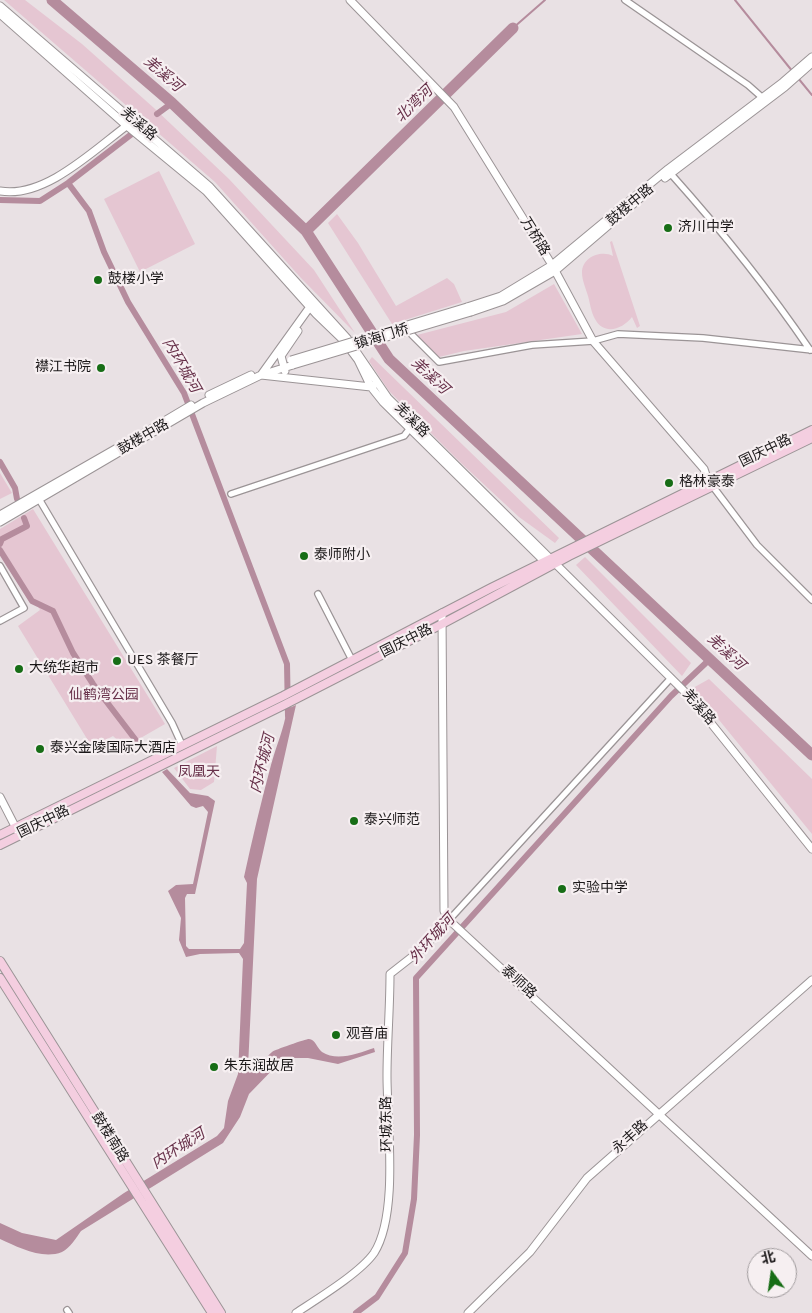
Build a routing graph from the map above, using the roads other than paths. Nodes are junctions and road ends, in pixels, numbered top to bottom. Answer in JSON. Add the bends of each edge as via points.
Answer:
{"nodes":[{"id":1,"x":350,"y":0,"type":"edge"},
{"id":2,"x":625,"y":0,"type":"edge"},
{"id":3,"x":0,"y":6,"type":"edge"},
{"id":4,"x":0,"y":14,"type":"edge"},
{"id":5,"x":812,"y":57,"type":"edge"},
{"id":6,"x":812,"y":63,"type":"edge"},
{"id":7,"x":784,"y":85,"type":"junction"},
{"id":8,"x":764,"y":99,"type":"junction"},
{"id":9,"x":134,"y":121,"type":"junction"},
{"id":10,"x":127,"y":126,"type":"junction"},
{"id":11,"x":671,"y":174,"type":"junction"},
{"id":12,"x":0,"y":191,"type":"edge"},
{"id":13,"x":554,"y":268,"type":"junction"},
{"id":14,"x":314,"y":306,"type":"junction"},
{"id":15,"x":469,"y":309,"type":"joint"},
{"id":16,"x":412,"y":335,"type":"dead end"},
{"id":17,"x":593,"y":341,"type":"junction"},
{"id":18,"x":811,"y":350,"type":"edge"},
{"id":19,"x":288,"y":364,"type":"junction"},
{"id":20,"x":363,"y":371,"type":"junction"},
{"id":21,"x":263,"y":372,"type":"junction"},
{"id":22,"x":373,"y":385,"type":"junction"},
{"id":23,"x":191,"y":408,"type":"junction"},
{"id":24,"x":411,"y":425,"type":"junction"},
{"id":25,"x":812,"y":430,"type":"edge"},
{"id":26,"x":812,"y":438,"type":"edge"},
{"id":27,"x":711,"y":484,"type":"junction"},
{"id":28,"x":231,"y":494,"type":"dead end"},
{"id":29,"x":39,"y":499,"type":"junction"},
{"id":30,"x":0,"y":515,"type":"edge"},
{"id":31,"x":0,"y":522,"type":"edge"},
{"id":32,"x":550,"y":563,"type":"junction"},
{"id":33,"x":0,"y":566,"type":"edge"},
{"id":34,"x":318,"y":594,"type":"dead end"},
{"id":35,"x":812,"y":600,"type":"edge"},
{"id":36,"x":442,"y":614,"type":"junction"},
{"id":37,"x":0,"y":621,"type":"edge"},
{"id":38,"x":442,"y":624,"type":"junction"},
{"id":39,"x":352,"y":660,"type":"junction"},
{"id":40,"x":671,"y":678,"type":"junction"},
{"id":41,"x":182,"y":745,"type":"junction"},
{"id":42,"x":0,"y":796,"type":"edge"},
{"id":43,"x":15,"y":827,"type":"junction"},
{"id":44,"x":0,"y":835,"type":"edge"},
{"id":45,"x":19,"y":835,"type":"junction"},
{"id":46,"x":0,"y":845,"type":"edge"},
{"id":47,"x":812,"y":849,"type":"edge"},
{"id":48,"x":452,"y":922,"type":"junction"},
{"id":49,"x":1,"y":965,"type":"edge"},
{"id":50,"x":0,"y":978,"type":"edge"},
{"id":51,"x":812,"y":980,"type":"edge"},
{"id":52,"x":660,"y":1112,"type":"junction"},
{"id":53,"x":132,"y":1181,"type":"junction"},
{"id":54,"x":143,"y":1198,"type":"junction"},
{"id":55,"x":812,"y":1256,"type":"edge"},
{"id":56,"x":212,"y":1313,"type":"edge"},
{"id":57,"x":221,"y":1313,"type":"edge"},
{"id":58,"x":296,"y":1313,"type":"edge"},
{"id":59,"x":468,"y":1313,"type":"edge"}],
"edges":[{"from":1,"to":13,"type":"street","name":"万桥路","via":[[454,107]]},
{"from":2,"to":8,"type":"street"},
{"from":3,"to":9,"type":"street","name":"羌溪路"},
{"from":4,"to":10,"type":"street","name":"羌溪路"},
{"from":5,"to":7,"type":"street"},
{"from":6,"to":7,"type":"street"},
{"from":7,"to":8,"type":"street","name":"鼓楼中路"},
{"from":8,"to":11,"type":"street","name":"鼓楼中路"},
{"from":8,"to":13,"type":"street","via":[[668,170]]},
{"from":9,"to":10,"type":"street"},
{"from":9,"to":14,"type":"street","name":"羌溪路","via":[[210,187]]},
{"from":10,"to":12,"type":"street","via":[[54,180],[31,189]]},
{"from":10,"to":14,"type":"street","name":"羌溪路","via":[[206,191]]},
{"from":11,"to":13,"type":"street","name":"鼓楼中路"},
{"from":11,"to":18,"type":"street","via":[[724,233]]},
{"from":13,"to":15,"type":"street","name":"鼓楼中路","via":[[503,301]]},
{"from":13,"to":17,"type":"street","name":"万桥路"},
{"from":14,"to":19,"type":"street","via":[[281,356]]},
{"from":14,"to":20,"type":"street","name":"羌溪路","via":[[343,340]]},
{"from":14,"to":21,"type":"street"},
{"from":14,"to":22,"type":"street","name":"羌溪路","via":[[361,356]]},
{"from":15,"to":19,"type":"street","name":"镇海门桥","bridge":true},
{"from":16,"to":17,"type":"street","via":[[439,362],[532,345]]},
{"from":17,"to":18,"type":"street","via":[[618,334],[757,342]]},
{"from":17,"to":27,"type":"street","name":"万桥路","via":[[704,469]]},
{"from":19,"to":20,"type":"street","via":[[286,374],[356,380]]},
{"from":19,"to":21,"type":"street","name":"镇海门桥"},
{"from":20,"to":22,"type":"street","name":"羌溪路"},
{"from":21,"to":22,"type":"street"},
{"from":21,"to":23,"type":"street","name":"镇海门桥","via":[[232,382]]},
{"from":22,"to":24,"type":"street","name":"羌溪路"},
{"from":23,"to":29,"type":"street","name":"鼓楼中路"},
{"from":23,"to":30,"type":"street"},
{"from":24,"to":28,"type":"street","via":[[404,436]]},
{"from":24,"to":32,"type":"street","name":"羌溪路"},
{"from":25,"to":27,"type":"main road","name":"国庆中路"},
{"from":26,"to":27,"type":"main road","name":"国庆中路"},
{"from":27,"to":32,"type":"main road","name":"国庆中路"},
{"from":27,"to":35,"type":"street","via":[[757,546]]},
{"from":29,"to":31,"type":"street","name":"鼓楼中路"},
{"from":29,"to":41,"type":"street"},
{"from":32,"to":36,"type":"main road","name":"国庆中路"},
{"from":32,"to":38,"type":"main road","name":"国庆中路"},
{"from":32,"to":40,"type":"street","name":"羌溪路"},
{"from":33,"to":37,"type":"street","via":[[24,608]]},
{"from":34,"to":39,"type":"street"},
{"from":36,"to":38,"type":"street"},
{"from":36,"to":39,"type":"main road","name":"国庆中路"},
{"from":38,"to":45,"type":"main road","name":"国庆中路"},
{"from":38,"to":48,"type":"street","via":[[444,911]]},
{"from":39,"to":41,"type":"main road","name":"国庆中路"},
{"from":40,"to":47,"type":"street","name":"羌溪路","via":[[690,697]]},
{"from":40,"to":48,"type":"street"},
{"from":41,"to":43,"type":"main road","name":"国庆中路"},
{"from":42,"to":43,"type":"street"},
{"from":43,"to":44,"type":"main road","name":"国庆中路"},
{"from":43,"to":45,"type":"street"},
{"from":45,"to":46,"type":"main road","name":"国庆中路"},
{"from":48,"to":52,"type":"street","name":"泰师路"},
{"from":48,"to":58,"type":"street","name":"环城东路","via":[[390,974],[389,1168],[383,1233],[373,1254],[336,1287]]},
{"from":49,"to":53,"type":"main road","name":"鼓楼南路"},
{"from":50,"to":53,"type":"main road","name":"鼓楼南路"},
{"from":51,"to":52,"type":"street","name":"永丰路"},
{"from":52,"to":55,"type":"street","name":"泰师路"},
{"from":52,"to":59,"type":"street","name":"永丰路","via":[[587,1178],[530,1252]]},
{"from":53,"to":54,"type":"main road","name":"鼓楼南路"},
{"from":54,"to":56,"type":"main road","name":"鼓楼南路"},
{"from":54,"to":57,"type":"main road","name":"鼓楼南路"}]}
